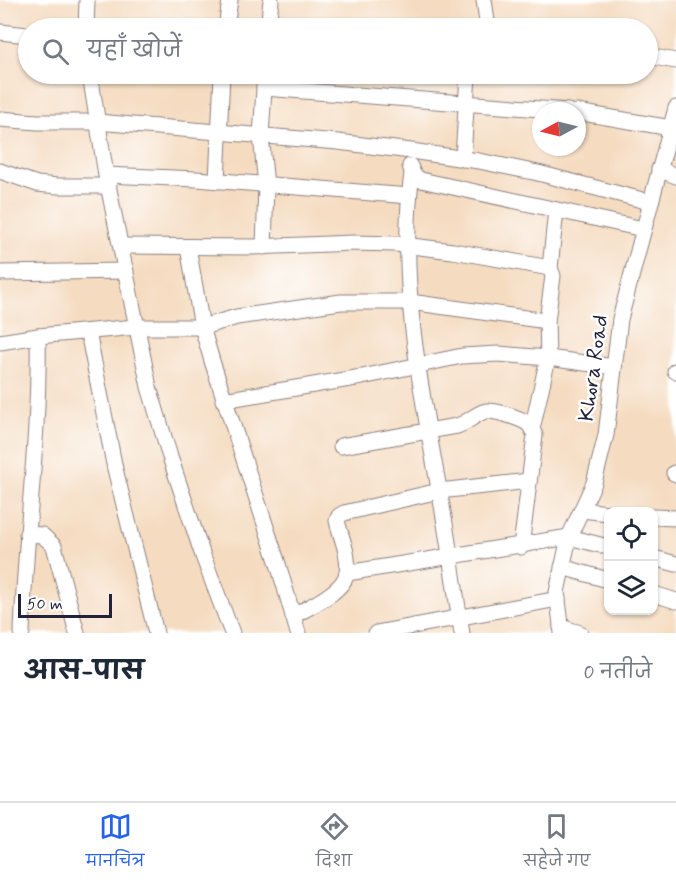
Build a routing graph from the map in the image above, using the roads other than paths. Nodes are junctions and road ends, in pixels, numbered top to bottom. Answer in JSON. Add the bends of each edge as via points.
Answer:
{"nodes":[{"id":1,"x":87,"y":0,"type":"edge"},
{"id":2,"x":230,"y":0,"type":"edge"},
{"id":3,"x":271,"y":0,"type":"edge"},
{"id":4,"x":484,"y":0,"type":"edge"},
{"id":5,"x":86,"y":18,"type":"edge"},
{"id":6,"x":227,"y":18,"type":"edge"},
{"id":7,"x":269,"y":18,"type":"edge"},
{"id":8,"x":487,"y":18,"type":"edge"},
{"id":9,"x":0,"y":32,"type":"edge"},
{"id":10,"x":18,"y":34,"type":"edge"},
{"id":11,"x":658,"y":58,"type":"edge"},
{"id":12,"x":676,"y":61,"type":"edge"},
{"id":13,"x":91,"y":84,"type":"edge"},
{"id":14,"x":222,"y":84,"type":"edge"},
{"id":15,"x":265,"y":84,"type":"edge"},
{"id":16,"x":291,"y":84,"type":"edge"},
{"id":17,"x":467,"y":84,"type":"edge"},
{"id":18,"x":466,"y":104,"type":"junction"},
{"id":19,"x":676,"y":108,"type":"edge"},
{"id":20,"x":532,"y":109,"type":"edge"},
{"id":21,"x":586,"y":114,"type":"edge"},
{"id":22,"x":0,"y":119,"type":"edge"},
{"id":23,"x":97,"y":122,"type":"junction"},
{"id":24,"x":671,"y":128,"type":"junction"},
{"id":25,"x":220,"y":133,"type":"junction"},
{"id":26,"x":261,"y":136,"type":"junction"},
{"id":27,"x":411,"y":151,"type":"junction"},
{"id":28,"x":463,"y":159,"type":"junction"},
{"id":29,"x":659,"y":169,"type":"junction"},
{"id":30,"x":0,"y":171,"type":"edge"},
{"id":31,"x":412,"y":173,"type":"junction"},
{"id":32,"x":676,"y":176,"type":"edge"},
{"id":33,"x":107,"y":180,"type":"junction"},
{"id":34,"x":217,"y":181,"type":"junction"},
{"id":35,"x":266,"y":185,"type":"junction"},
{"id":36,"x":409,"y":196,"type":"junction"},
{"id":37,"x":650,"y":202,"type":"junction"},
{"id":38,"x":556,"y":210,"type":"junction"},
{"id":39,"x":644,"y":229,"type":"junction"},
{"id":40,"x":122,"y":246,"type":"junction"},
{"id":41,"x":407,"y":246,"type":"junction"},
{"id":42,"x":264,"y":247,"type":"junction"},
{"id":43,"x":188,"y":248,"type":"junction"},
{"id":44,"x":550,"y":268,"type":"junction"},
{"id":45,"x":126,"y":271,"type":"junction"},
{"id":46,"x":0,"y":273,"type":"edge"},
{"id":47,"x":410,"y":302,"type":"junction"},
{"id":48,"x":547,"y":321,"type":"junction"},
{"id":49,"x":136,"y":327,"type":"junction"},
{"id":50,"x":202,"y":327,"type":"junction"},
{"id":51,"x":87,"y":332,"type":"junction"},
{"id":52,"x":38,"y":336,"type":"junction"},
{"id":53,"x":0,"y":342,"type":"edge"},
{"id":54,"x":548,"y":358,"type":"junction"},
{"id":55,"x":418,"y":365,"type":"junction"},
{"id":56,"x":614,"y":367,"type":"junction"},
{"id":57,"x":224,"y":400,"type":"junction"},
{"id":58,"x":532,"y":429,"type":"junction"},
{"id":59,"x":428,"y":430,"type":"junction"},
{"id":60,"x":341,"y":446,"type":"dead end"},
{"id":61,"x":529,"y":481,"type":"junction"},
{"id":62,"x":439,"y":491,"type":"junction"},
{"id":63,"x":582,"y":510,"type":"junction"},
{"id":64,"x":604,"y":512,"type":"edge"},
{"id":65,"x":658,"y":517,"type":"edge"},
{"id":66,"x":676,"y":518,"type":"edge"},
{"id":67,"x":27,"y":534,"type":"junction"},
{"id":68,"x":569,"y":537,"type":"junction"},
{"id":69,"x":604,"y":546,"type":"edge"},
{"id":70,"x":521,"y":547,"type":"junction"},
{"id":71,"x":449,"y":557,"type":"junction"},
{"id":72,"x":658,"y":559,"type":"edge"},
{"id":73,"x":676,"y":564,"type":"edge"},
{"id":74,"x":562,"y":567,"type":"junction"},
{"id":75,"x":347,"y":573,"type":"junction"},
{"id":76,"x":604,"y":579,"type":"edge"},
{"id":77,"x":658,"y":595,"type":"edge"},
{"id":78,"x":558,"y":598,"type":"junction"},
{"id":79,"x":676,"y":601,"type":"edge"},
{"id":80,"x":294,"y":616,"type":"junction"},
{"id":81,"x":459,"y":616,"type":"junction"},
{"id":82,"x":562,"y":630,"type":"edge"},
{"id":83,"x":22,"y":633,"type":"edge"},
{"id":84,"x":77,"y":633,"type":"edge"},
{"id":85,"x":156,"y":633,"type":"edge"},
{"id":86,"x":232,"y":633,"type":"edge"},
{"id":87,"x":298,"y":633,"type":"edge"},
{"id":88,"x":376,"y":633,"type":"edge"},
{"id":89,"x":462,"y":633,"type":"edge"},
{"id":90,"x":580,"y":633,"type":"edge"}],
"edges":[{"from":1,"to":5,"type":"street"},
{"from":2,"to":6,"type":"street"},
{"from":3,"to":7,"type":"street"},
{"from":4,"to":8,"type":"street"},
{"from":9,"to":10,"type":"street"},
{"from":11,"to":12,"type":"street"},
{"from":13,"to":23,"type":"street"},
{"from":14,"to":25,"type":"street"},
{"from":15,"to":26,"type":"street"},
{"from":16,"to":18,"type":"street"},
{"from":17,"to":18,"type":"street"},
{"from":18,"to":20,"type":"street"},
{"from":18,"to":28,"type":"street"},
{"from":19,"to":24,"type":"street","name":"Khora Road"},
{"from":21,"to":24,"type":"street"},
{"from":22,"to":23,"type":"street"},
{"from":23,"to":25,"type":"street"},
{"from":23,"to":33,"type":"street"},
{"from":24,"to":29,"type":"street","name":"Khora Road"},
{"from":25,"to":26,"type":"street"},
{"from":25,"to":34,"type":"street"},
{"from":26,"to":27,"type":"street"},
{"from":26,"to":35,"type":"street"},
{"from":27,"to":28,"type":"street"},
{"from":27,"to":31,"type":"street"},
{"from":28,"to":37,"type":"street","via":[[538,173]]},
{"from":29,"to":32,"type":"street"},
{"from":29,"to":37,"type":"street","name":"Khora Road"},
{"from":30,"to":33,"type":"street","via":[[37,184],[58,186]]},
{"from":31,"to":36,"type":"street"},
{"from":31,"to":38,"type":"street","via":[[421,180]]},
{"from":33,"to":34,"type":"street"},
{"from":33,"to":40,"type":"street"},
{"from":34,"to":35,"type":"street"},
{"from":35,"to":36,"type":"street"},
{"from":35,"to":42,"type":"street"},
{"from":36,"to":41,"type":"street"},
{"from":37,"to":39,"type":"street","name":"Khora Road"},
{"from":38,"to":39,"type":"street"},
{"from":38,"to":44,"type":"street"},
{"from":39,"to":56,"type":"street","name":"Khora Road","via":[[620,320]]},
{"from":40,"to":43,"type":"street"},
{"from":40,"to":45,"type":"street"},
{"from":41,"to":42,"type":"street","via":[[353,243]]},
{"from":41,"to":44,"type":"street"},
{"from":41,"to":47,"type":"street"},
{"from":42,"to":43,"type":"street"},
{"from":43,"to":50,"type":"street"},
{"from":44,"to":48,"type":"street","via":[[553,276]]},
{"from":45,"to":46,"type":"street"},
{"from":45,"to":49,"type":"street"},
{"from":47,"to":48,"type":"street"},
{"from":47,"to":50,"type":"street","via":[[341,302],[237,317]]},
{"from":47,"to":55,"type":"street"},
{"from":48,"to":54,"type":"street"},
{"from":49,"to":50,"type":"street"},
{"from":49,"to":51,"type":"street"},
{"from":49,"to":86,"type":"street","via":[[170,457]]},
{"from":50,"to":57,"type":"street"},
{"from":51,"to":52,"type":"street"},
{"from":51,"to":85,"type":"street","via":[[118,481]]},
{"from":52,"to":53,"type":"street"},
{"from":52,"to":67,"type":"street","via":[[36,443]]},
{"from":54,"to":55,"type":"street","via":[[499,354]]},
{"from":54,"to":56,"type":"street"},
{"from":54,"to":58,"type":"street"},
{"from":55,"to":57,"type":"street"},
{"from":55,"to":59,"type":"street"},
{"from":56,"to":63,"type":"street","name":"Khora Road","via":[[606,435],[594,483]]},
{"from":57,"to":80,"type":"street"},
{"from":58,"to":59,"type":"street","via":[[527,423],[485,411],[466,424]]},
{"from":58,"to":61,"type":"street","via":[[535,435]]},
{"from":59,"to":60,"type":"street"},
{"from":59,"to":62,"type":"street"},
{"from":61,"to":62,"type":"street"},
{"from":61,"to":70,"type":"street"},
{"from":62,"to":71,"type":"street"},
{"from":62,"to":75,"type":"street","via":[[339,516]]},
{"from":63,"to":64,"type":"street"},
{"from":63,"to":68,"type":"street","name":"Khora Road"},
{"from":65,"to":66,"type":"street"},
{"from":67,"to":83,"type":"street"},
{"from":67,"to":84,"type":"street","via":[[42,535],[54,546]]},
{"from":68,"to":69,"type":"street"},
{"from":68,"to":70,"type":"street"},
{"from":68,"to":74,"type":"street","name":"Khora Road"},
{"from":70,"to":71,"type":"street"},
{"from":71,"to":75,"type":"street"},
{"from":71,"to":81,"type":"street"},
{"from":72,"to":73,"type":"street"},
{"from":74,"to":76,"type":"street"},
{"from":74,"to":78,"type":"street","name":"Khora Road"},
{"from":75,"to":80,"type":"street","via":[[339,588]]},
{"from":77,"to":79,"type":"street"},
{"from":78,"to":81,"type":"street"},
{"from":78,"to":82,"type":"street","name":"Khora Road"},
{"from":80,"to":87,"type":"street"},
{"from":81,"to":88,"type":"street"},
{"from":81,"to":89,"type":"street"},
{"from":82,"to":90,"type":"street"}]}
